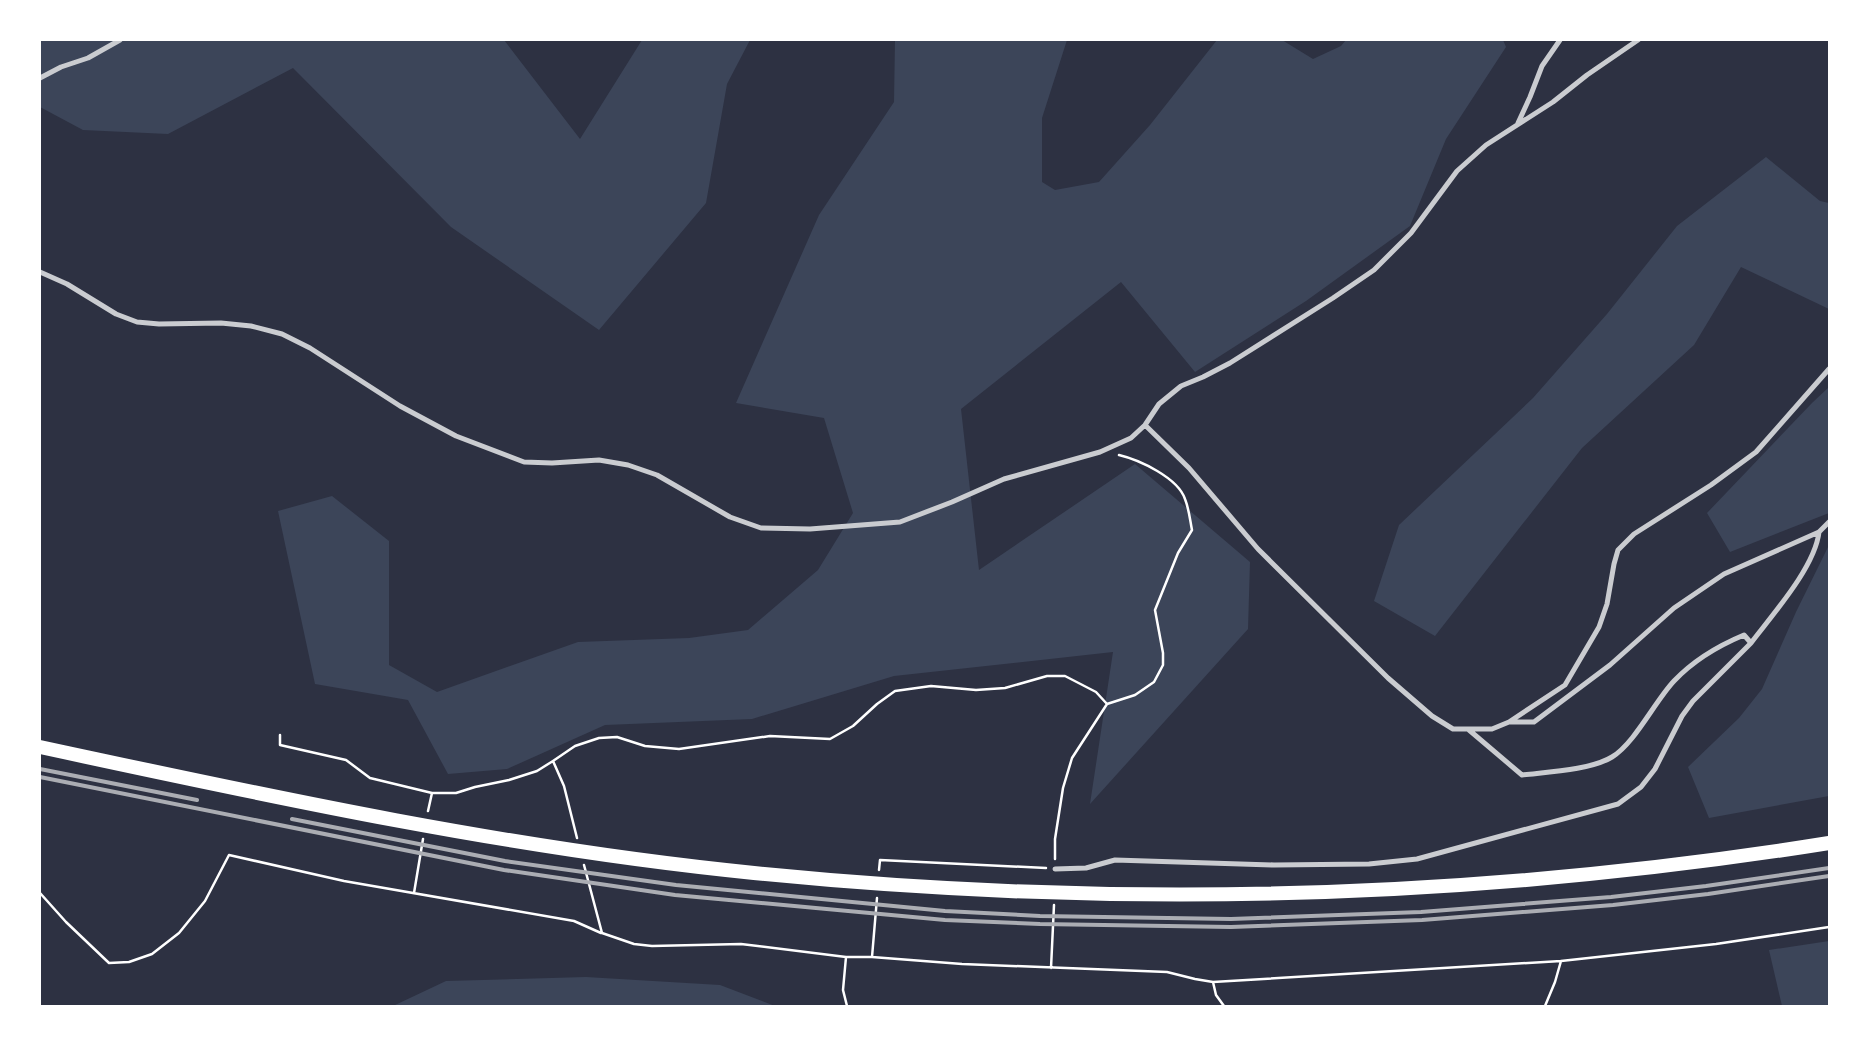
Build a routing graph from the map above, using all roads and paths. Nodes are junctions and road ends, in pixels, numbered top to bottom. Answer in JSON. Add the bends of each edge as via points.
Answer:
{"nodes":[{"id":1,"x":120,"y":40,"type":"edge"},
{"id":2,"x":1560,"y":40,"type":"edge"},
{"id":3,"x":1638,"y":40,"type":"edge"},
{"id":4,"x":40,"y":78,"type":"edge"},
{"id":5,"x":1518,"y":123,"type":"junction"},
{"id":6,"x":40,"y":272,"type":"edge"},
{"id":7,"x":1829,"y":369,"type":"edge"},
{"id":8,"x":1145,"y":425,"type":"junction"},
{"id":9,"x":1100,"y":452,"type":"junction"},
{"id":10,"x":1829,"y":522,"type":"edge"},
{"id":11,"x":1819,"y":532,"type":"junction"},
{"id":12,"x":1751,"y":643,"type":"junction"},
{"id":13,"x":1107,"y":704,"type":"junction"},
{"id":14,"x":1509,"y":722,"type":"junction"},
{"id":15,"x":1469,"y":730,"type":"junction"},
{"id":16,"x":280,"y":735,"type":"dead end"},
{"id":17,"x":40,"y":747,"type":"edge"},
{"id":18,"x":553,"y":761,"type":"junction"},
{"id":19,"x":432,"y":793,"type":"junction"},
{"id":20,"x":428,"y":811,"type":"dead end"},
{"id":21,"x":423,"y":838,"type":"dead end"},
{"id":22,"x":578,"y":841,"type":"dead end"},
{"id":23,"x":1829,"y":843,"type":"edge"},
{"id":24,"x":582,"y":860,"type":"dead end"},
{"id":25,"x":1055,"y":868,"type":"joint"},
{"id":26,"x":40,"y":893,"type":"edge"},
{"id":27,"x":414,"y":893,"type":"junction"},
{"id":28,"x":1054,"y":898,"type":"dead end"},
{"id":29,"x":1829,"y":927,"type":"edge"},
{"id":30,"x":602,"y":933,"type":"junction"},
{"id":31,"x":846,"y":957,"type":"junction"},
{"id":32,"x":1561,"y":961,"type":"junction"},
{"id":33,"x":1051,"y":968,"type":"junction"},
{"id":34,"x":1213,"y":982,"type":"junction"},
{"id":35,"x":847,"y":1006,"type":"edge"},
{"id":36,"x":1222,"y":1006,"type":"edge"},
{"id":37,"x":1545,"y":1006,"type":"edge"}],
"edges":[{"from":1,"to":4,"type":"street","via":[[88,58]]},
{"from":2,"to":5,"type":"street","via":[[1542,66]]},
{"from":3,"to":5,"type":"street","via":[[1553,102]]},
{"from":5,"to":8,"type":"street","via":[[1457,171],[1411,233],[1374,270],[1230,363],[1181,386],[1159,404]]},
{"from":6,"to":9,"type":"street","via":[[67,284],[116,314],[137,322],[221,323],[282,334],[456,436],[524,462],[552,464],[599,460],[628,465],[657,475],[730,517],[761,528],[810,529],[900,522],[1004,479]]},
{"from":7,"to":14,"type":"street","via":[[1756,452],[1634,534],[1618,550],[1599,627],[1576,668],[1564,685]]},
{"from":8,"to":9,"type":"street","via":[[1131,438]]},
{"from":8,"to":15,"type":"street","via":[[1189,468],[1258,548],[1388,678],[1432,716],[1453,729]]},
{"from":9,"to":13,"type":"path","via":[[1122,456],[1162,473],[1185,498],[1192,530],[1178,553],[1155,610],[1163,665],[1154,682],[1135,695]]},
{"from":10,"to":11,"type":"street"},
{"from":11,"to":12,"type":"street","via":[[1818,545],[1803,571]]},
{"from":11,"to":14,"type":"street","via":[[1724,574],[1674,608],[1610,665],[1534,722]]},
{"from":12,"to":15,"type":"street","via":[[1744,635],[1696,663],[1674,681],[1625,746],[1597,764],[1522,775]]},
{"from":12,"to":25,"type":"street","via":[[1693,701],[1655,769],[1640,787],[1618,804],[1417,859],[1369,864],[1274,865],[1115,860],[1086,868]]},
{"from":13,"to":18,"type":"path","via":[[1096,692],[1065,676],[1047,676],[1004,688],[976,690],[930,686],[895,691],[853,726],[830,739],[770,736],[679,749],[645,746],[617,737],[600,738],[575,746]]},
{"from":13,"to":25,"type":"path","via":[[1072,758],[1063,788],[1055,839]]},
{"from":14,"to":15,"type":"street","via":[[1492,729]]},
{"from":16,"to":19,"type":"path","via":[[280,745],[346,760],[370,778]]},
{"from":17,"to":23,"type":"highway","via":[[347,811],[618,856],[867,883],[1001,891],[1130,895],[1359,892],[1471,885],[1686,863]]},
{"from":18,"to":19,"type":"path","via":[[509,780],[456,793]]},
{"from":18,"to":22,"type":"path","via":[[564,786]]},
{"from":19,"to":20,"type":"path"},
{"from":21,"to":27,"type":"path"},
{"from":24,"to":30,"type":"path"},
{"from":26,"to":27,"type":"path","via":[[109,963],[130,962],[152,954],[180,933],[205,901],[229,855]]},
{"from":27,"to":30,"type":"path","via":[[574,921]]},
{"from":28,"to":33,"type":"path"},
{"from":29,"to":32,"type":"path","via":[[1716,944]]},
{"from":30,"to":31,"type":"path","via":[[634,944],[652,946],[741,944]]},
{"from":31,"to":33,"type":"path"},
{"from":31,"to":35,"type":"path","via":[[843,990]]},
{"from":32,"to":34,"type":"path"},
{"from":32,"to":37,"type":"path"},
{"from":33,"to":34,"type":"path","via":[[1167,972]]},
{"from":34,"to":36,"type":"path"}]}
